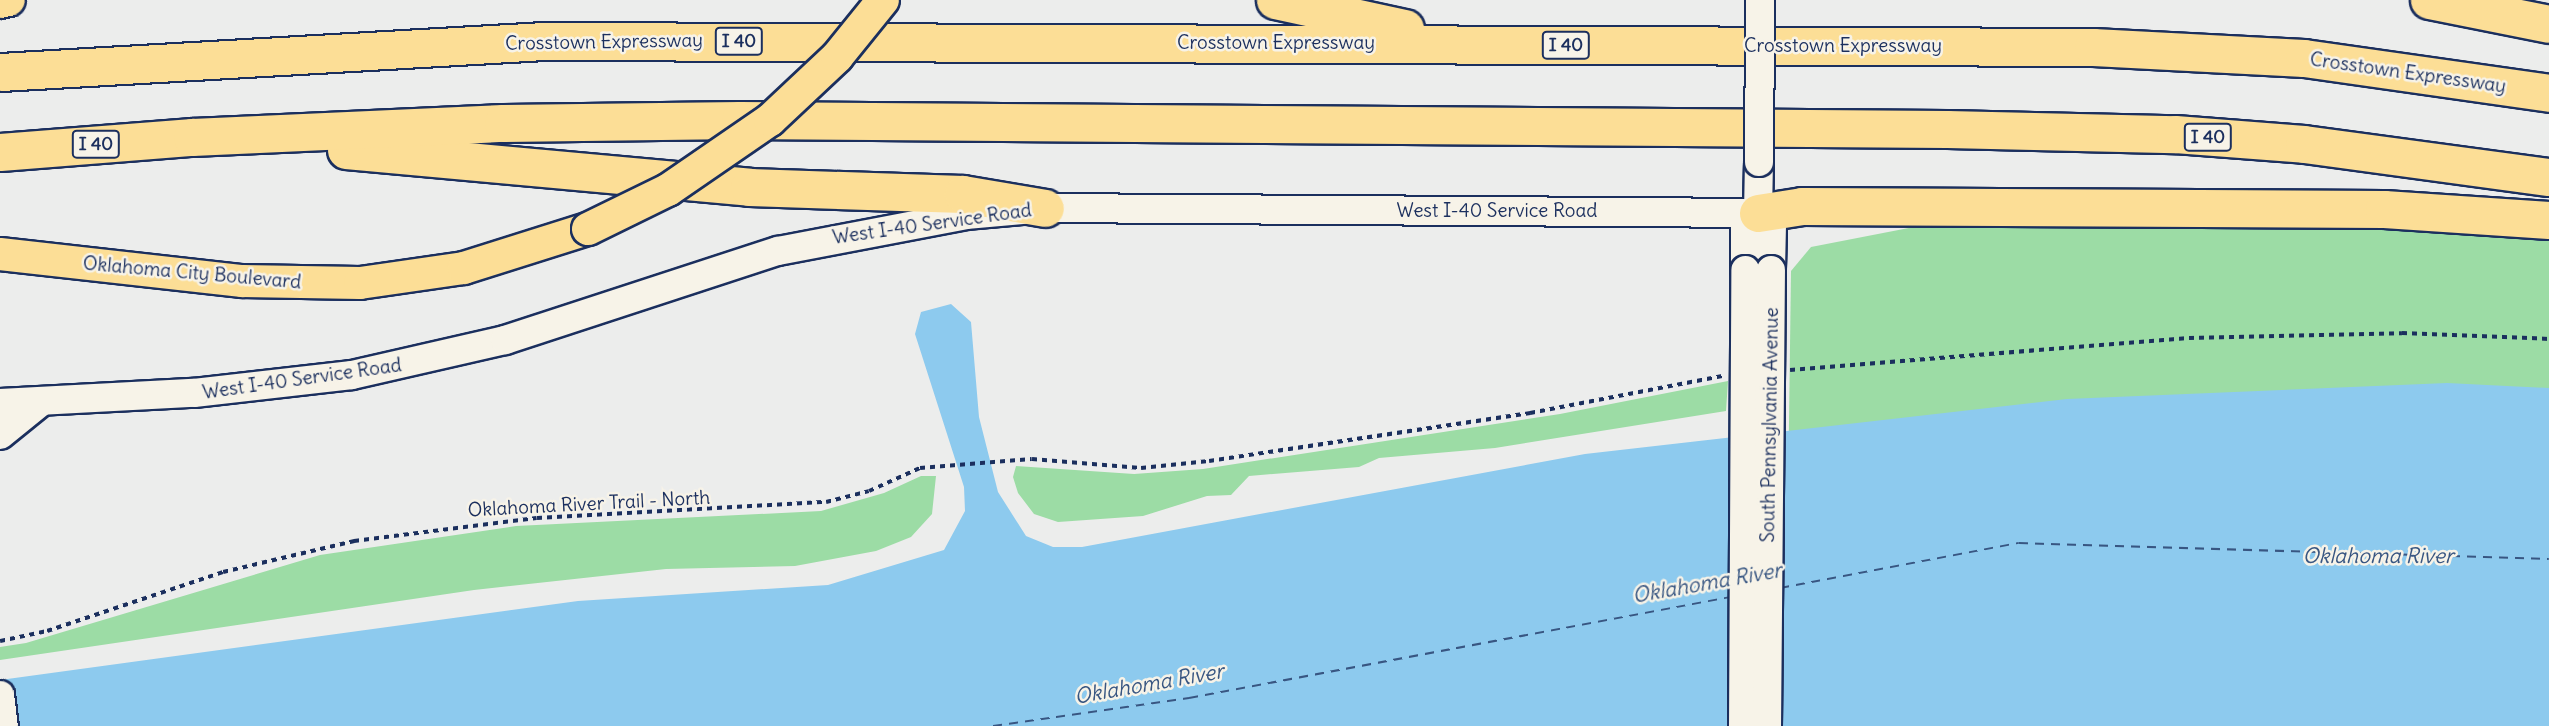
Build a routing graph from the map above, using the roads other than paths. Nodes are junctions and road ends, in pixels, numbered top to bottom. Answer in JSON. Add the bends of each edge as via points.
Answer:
{"nodes":[{"id":1,"x":9,"y":0,"type":"edge"},
{"id":2,"x":883,"y":0,"type":"edge"},
{"id":3,"x":1275,"y":0,"type":"edge"},
{"id":4,"x":1760,"y":0,"type":"edge"},
{"id":5,"x":2429,"y":0,"type":"edge"},
{"id":6,"x":0,"y":2,"type":"edge"},
{"id":7,"x":2549,"y":24,"type":"edge"},
{"id":8,"x":1478,"y":44,"type":"junction"},
{"id":9,"x":0,"y":72,"type":"edge"},
{"id":10,"x":2549,"y":93,"type":"edge"},
{"id":11,"x":192,"y":137,"type":"junction"},
{"id":12,"x":0,"y":152,"type":"edge"},
{"id":13,"x":2549,"y":177,"type":"edge"},
{"id":14,"x":1045,"y":208,"type":"junction"},
{"id":15,"x":1758,"y":213,"type":"junction"},
{"id":16,"x":2549,"y":220,"type":"edge"},
{"id":17,"x":15,"y":255,"type":"edge"},
{"id":18,"x":1758,"y":270,"type":"junction"},
{"id":19,"x":42,"y":401,"type":"junction"},
{"id":20,"x":0,"y":403,"type":"edge"},
{"id":21,"x":0,"y":435,"type":"edge"},
{"id":22,"x":0,"y":695,"type":"edge"},
{"id":23,"x":4,"y":726,"type":"edge"},
{"id":24,"x":1743,"y":726,"type":"edge"},
{"id":25,"x":1767,"y":726,"type":"edge"}],
"edges":[{"from":1,"to":6,"type":"main road"},
{"from":2,"to":17,"type":"main road","name":"Oklahoma City Boulevard","bridge":true,"via":[[837,57],[759,128],[668,190],[588,229],[464,268],[360,283],[242,281]]},
{"from":3,"to":8,"type":"highway"},
{"from":4,"to":15,"type":"main road","name":"South Pennsylvania Avenue","bridge":true},
{"from":5,"to":7,"type":"highway"},
{"from":8,"to":9,"type":"highway","name":"Crosstown Expressway","number":"I 40","via":[[544,41]]},
{"from":8,"to":10,"type":"highway","name":"Crosstown Expressway","number":"I 40","via":[[2195,50],[2400,70]]},
{"from":11,"to":12,"type":"highway","number":"I 40"},
{"from":11,"to":13,"type":"highway","number":"I 40","via":[[503,123],[740,120],[1947,129],[2175,134],[2304,144]]},
{"from":11,"to":14,"type":"highway","via":[[749,187],[963,194]]},
{"from":14,"to":15,"type":"main road","name":"West I-40 Service Road"},
{"from":14,"to":19,"type":"main road","name":"West I-40 Service Road","via":[[886,227],[778,251],[505,340],[352,376],[194,394]]},
{"from":15,"to":16,"type":"highway","via":[[1802,206],[2384,209]]},
{"from":15,"to":18,"type":"main road","name":"South Pennsylvania Avenue","via":[[1772,225]]},
{"from":18,"to":24,"type":"main road","name":"South Pennsylvania Avenue","bridge":true},
{"from":18,"to":25,"type":"main road","name":"South Pennsylvania Avenue","bridge":true},
{"from":19,"to":20,"type":"main road","name":"West I-40 Service Road"},
{"from":19,"to":21,"type":"main road"},
{"from":22,"to":23,"type":"main road"}]}
